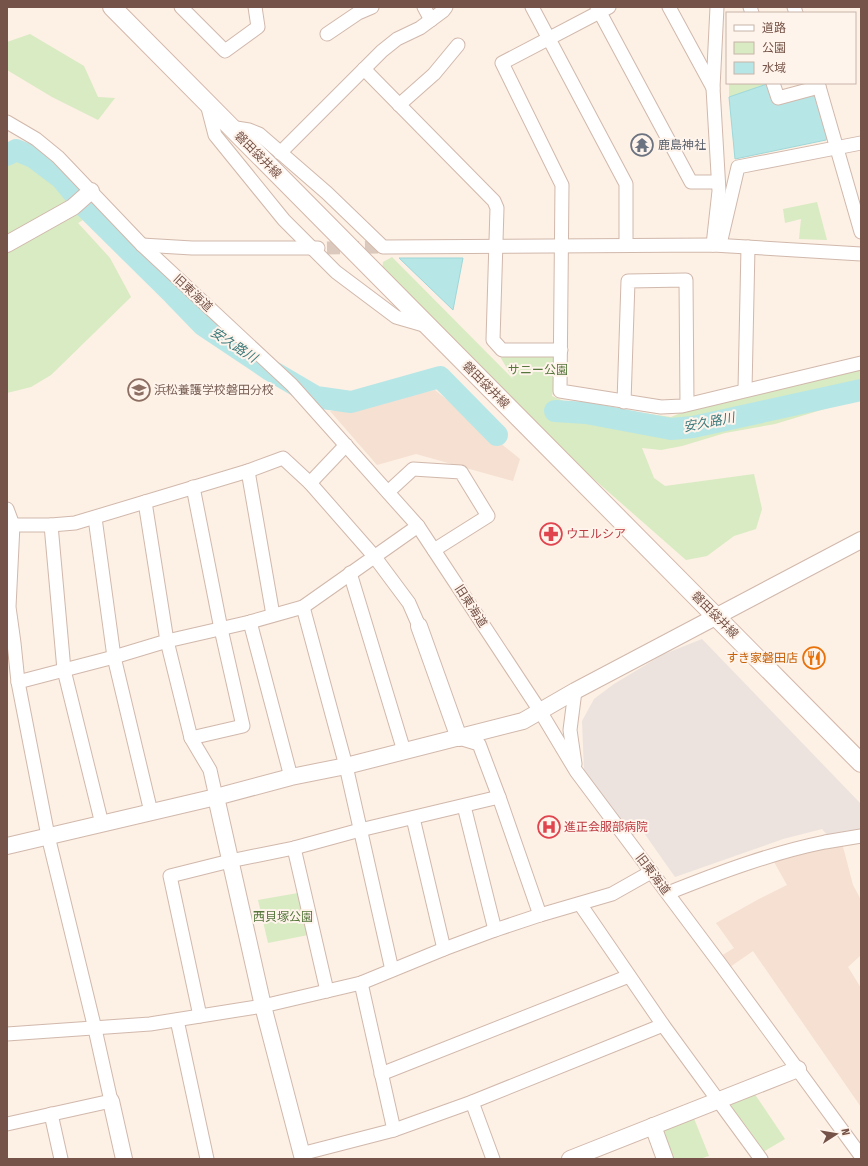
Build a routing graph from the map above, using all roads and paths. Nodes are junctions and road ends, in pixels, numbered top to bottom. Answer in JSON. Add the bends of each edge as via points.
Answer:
{"nodes":[{"id":1,"x":112,"y":7,"type":"edge"},
{"id":2,"x":181,"y":7,"type":"edge"},
{"id":3,"x":255,"y":7,"type":"edge"},
{"id":4,"x":372,"y":7,"type":"edge"},
{"id":5,"x":424,"y":7,"type":"edge"},
{"id":6,"x":446,"y":7,"type":"edge"},
{"id":7,"x":532,"y":7,"type":"edge"},
{"id":8,"x":669,"y":7,"type":"edge"},
{"id":9,"x":717,"y":7,"type":"edge"},
{"id":10,"x":602,"y":9,"type":"edge"},
{"id":11,"x":431,"y":20,"type":"junction"},
{"id":12,"x":327,"y":34,"type":"dead end"},
{"id":13,"x":549,"y":38,"type":"junction"},
{"id":14,"x":458,"y":45,"type":"dead end"},
{"id":15,"x":364,"y":69,"type":"junction"},
{"id":16,"x":773,"y":84,"type":"edge"},
{"id":17,"x":819,"y":85,"type":"edge"},
{"id":18,"x":712,"y":88,"type":"junction"},
{"id":19,"x":207,"y":104,"type":"junction"},
{"id":20,"x":399,"y":105,"type":"junction"},
{"id":21,"x":7,"y":122,"type":"edge"},
{"id":22,"x":230,"y":127,"type":"junction"},
{"id":23,"x":861,"y":143,"type":"edge"},
{"id":24,"x":837,"y":148,"type":"junction"},
{"id":25,"x":280,"y":153,"type":"junction"},
{"id":26,"x":718,"y":182,"type":"junction"},
{"id":27,"x":91,"y":191,"type":"junction"},
{"id":28,"x":861,"y":232,"type":"edge"},
{"id":29,"x":7,"y":244,"type":"edge"},
{"id":30,"x":142,"y":245,"type":"junction"},
{"id":31,"x":626,"y":245,"type":"junction"},
{"id":32,"x":717,"y":245,"type":"junction"},
{"id":33,"x":496,"y":246,"type":"junction"},
{"id":34,"x":562,"y":246,"type":"junction"},
{"id":35,"x":748,"y":247,"type":"junction"},
{"id":36,"x":320,"y":248,"type":"junction"},
{"id":37,"x":861,"y":254,"type":"edge"},
{"id":38,"x":429,"y":327,"type":"junction"},
{"id":39,"x":561,"y":350,"type":"junction"},
{"id":40,"x":861,"y":363,"type":"edge"},
{"id":41,"x":745,"y":390,"type":"junction"},
{"id":42,"x":624,"y":402,"type":"junction"},
{"id":43,"x":687,"y":404,"type":"junction"},
{"id":44,"x":346,"y":445,"type":"junction"},
{"id":45,"x":248,"y":470,"type":"junction"},
{"id":46,"x":310,"y":483,"type":"junction"},
{"id":47,"x":193,"y":487,"type":"junction"},
{"id":48,"x":388,"y":492,"type":"junction"},
{"id":49,"x":145,"y":502,"type":"junction"},
{"id":50,"x":7,"y":509,"type":"edge"},
{"id":51,"x":95,"y":518,"type":"junction"},
{"id":52,"x":14,"y":525,"type":"junction"},
{"id":53,"x":51,"y":525,"type":"junction"},
{"id":54,"x":418,"y":526,"type":"junction"},
{"id":55,"x":861,"y":540,"type":"edge"},
{"id":56,"x":434,"y":550,"type":"junction"},
{"id":57,"x":374,"y":556,"type":"junction"},
{"id":58,"x":350,"y":573,"type":"junction"},
{"id":59,"x":303,"y":606,"type":"junction"},
{"id":60,"x":273,"y":615,"type":"junction"},
{"id":61,"x":716,"y":616,"type":"junction"},
{"id":62,"x":250,"y":622,"type":"junction"},
{"id":63,"x":419,"y":626,"type":"joint"},
{"id":64,"x":221,"y":629,"type":"junction"},
{"id":65,"x":167,"y":641,"type":"junction"},
{"id":66,"x":114,"y":657,"type":"junction"},
{"id":67,"x":64,"y":670,"type":"junction"},
{"id":68,"x":18,"y":682,"type":"junction"},
{"id":69,"x":575,"y":691,"type":"junction"},
{"id":70,"x":540,"y":711,"type":"junction"},
{"id":71,"x":191,"y":738,"type":"junction"},
{"id":72,"x":459,"y":738,"type":"junction"},
{"id":73,"x":404,"y":751,"type":"junction"},
{"id":74,"x":861,"y":763,"type":"edge"},
{"id":75,"x":346,"y":766,"type":"junction"},
{"id":76,"x":576,"y":771,"type":"junction"},
{"id":77,"x":291,"y":777,"type":"junction"},
{"id":78,"x":216,"y":797,"type":"junction"},
{"id":79,"x":499,"y":797,"type":"junction"},
{"id":80,"x":464,"y":806,"type":"junction"},
{"id":81,"x":151,"y":812,"type":"junction"},
{"id":82,"x":413,"y":818,"type":"junction"},
{"id":83,"x":102,"y":824,"type":"junction"},
{"id":84,"x":360,"y":830,"type":"junction"},
{"id":85,"x":48,"y":836,"type":"junction"},
{"id":86,"x":861,"y":836,"type":"edge"},
{"id":87,"x":7,"y":846,"type":"edge"},
{"id":88,"x":294,"y":848,"type":"junction"},
{"id":89,"x":230,"y":861,"type":"junction"},
{"id":90,"x":651,"y":872,"type":"junction"},
{"id":91,"x":668,"y":893,"type":"junction"},
{"id":92,"x":580,"y":904,"type":"junction"},
{"id":93,"x":540,"y":915,"type":"junction"},
{"id":94,"x":495,"y":930,"type":"junction"},
{"id":95,"x":444,"y":949,"type":"junction"},
{"id":96,"x":392,"y":970,"type":"junction"},
{"id":97,"x":629,"y":976,"type":"junction"},
{"id":98,"x":361,"y":983,"type":"junction"},
{"id":99,"x":327,"y":991,"type":"junction"},
{"id":100,"x":263,"y":1006,"type":"junction"},
{"id":101,"x":200,"y":1016,"type":"junction"},
{"id":102,"x":177,"y":1020,"type":"junction"},
{"id":103,"x":663,"y":1025,"type":"junction"},
{"id":104,"x":95,"y":1029,"type":"junction"},
{"id":105,"x":7,"y":1034,"type":"edge"},
{"id":106,"x":798,"y":1069,"type":"junction"},
{"id":107,"x":381,"y":1074,"type":"junction"},
{"id":108,"x":718,"y":1099,"type":"junction"},
{"id":109,"x":111,"y":1100,"type":"junction"},
{"id":110,"x":472,"y":1102,"type":"junction"},
{"id":111,"x":51,"y":1114,"type":"junction"},
{"id":112,"x":7,"y":1124,"type":"edge"},
{"id":113,"x":654,"y":1126,"type":"junction"},
{"id":114,"x":394,"y":1130,"type":"junction"},
{"id":115,"x":861,"y":1156,"type":"edge"},
{"id":116,"x":302,"y":1157,"type":"edge"},
{"id":117,"x":61,"y":1159,"type":"edge"},
{"id":118,"x":124,"y":1159,"type":"edge"},
{"id":119,"x":207,"y":1159,"type":"edge"},
{"id":120,"x":493,"y":1159,"type":"edge"},
{"id":121,"x":570,"y":1159,"type":"edge"},
{"id":122,"x":665,"y":1159,"type":"edge"},
{"id":123,"x":761,"y":1159,"type":"edge"}],
"edges":[{"from":1,"to":19,"type":"main road","name":"磐田袋井線"},
{"from":2,"to":3,"type":"street","via":[[225,52],[258,27]]},
{"from":4,"to":12,"type":"street","via":[[358,13]]},
{"from":5,"to":11,"type":"street"},
{"from":6,"to":11,"type":"street"},
{"from":7,"to":13,"type":"street"},
{"from":8,"to":18,"type":"street"},
{"from":9,"to":18,"type":"street"},
{"from":10,"to":13,"type":"street"},
{"from":10,"to":26,"type":"street","via":[[691,182]]},
{"from":11,"to":15,"type":"street","via":[[397,39]]},
{"from":13,"to":31,"type":"street","via":[[626,184]]},
{"from":13,"to":34,"type":"street","via":[[502,63],[562,185]]},
{"from":14,"to":20,"type":"street","via":[[434,74]]},
{"from":15,"to":20,"type":"street"},
{"from":15,"to":25,"type":"street"},
{"from":16,"to":17,"type":"street","via":[[778,98]]},
{"from":17,"to":24,"type":"street"},
{"from":18,"to":26,"type":"street"},
{"from":19,"to":22,"type":"main road","name":"磐田袋井線"},
{"from":19,"to":36,"type":"street","via":[[216,135],[284,220]]},
{"from":20,"to":33,"type":"street","via":[[494,201],[497,208]]},
{"from":21,"to":27,"type":"street","name":"旧東海道","via":[[36,139],[58,157]]},
{"from":22,"to":25,"type":"street","via":[[259,134]]},
{"from":22,"to":38,"type":"main road","name":"磐田袋井線"},
{"from":23,"to":24,"type":"street"},
{"from":24,"to":28,"type":"street"},
{"from":24,"to":32,"type":"street","via":[[738,167]]},
{"from":25,"to":33,"type":"street","via":[[327,192],[383,247]]},
{"from":26,"to":32,"type":"street"},
{"from":27,"to":29,"type":"street","via":[[73,207]]},
{"from":27,"to":30,"type":"street","name":"旧東海道"},
{"from":30,"to":36,"type":"street","via":[[192,248]]},
{"from":30,"to":44,"type":"street","name":"旧東海道","via":[[292,385]]},
{"from":31,"to":32,"type":"street"},
{"from":31,"to":34,"type":"street"},
{"from":32,"to":35,"type":"street"},
{"from":33,"to":34,"type":"street"},
{"from":33,"to":39,"type":"street","via":[[493,340],[502,350]]},
{"from":34,"to":39,"type":"street"},
{"from":35,"to":37,"type":"street"},
{"from":35,"to":41,"type":"street"},
{"from":36,"to":38,"type":"street","via":[[336,272],[396,317]]},
{"from":38,"to":61,"type":"main road","name":"磐田袋井線"},
{"from":39,"to":42,"type":"street","via":[[560,392]]},
{"from":40,"to":41,"type":"street"},
{"from":41,"to":43,"type":"street"},
{"from":42,"to":43,"type":"street","via":[[661,407]]},
{"from":42,"to":43,"type":"street","via":[[628,281],[686,280]]},
{"from":44,"to":46,"type":"street"},
{"from":44,"to":48,"type":"street","name":"旧東海道"},
{"from":45,"to":46,"type":"street","via":[[283,458]]},
{"from":45,"to":47,"type":"street"},
{"from":45,"to":60,"type":"street"},
{"from":46,"to":57,"type":"street"},
{"from":47,"to":49,"type":"street"},
{"from":47,"to":64,"type":"street"},
{"from":48,"to":54,"type":"street","name":"旧東海道"},
{"from":48,"to":56,"type":"street","via":[[412,468],[461,472],[488,516]]},
{"from":49,"to":51,"type":"street"},
{"from":49,"to":65,"type":"street"},
{"from":50,"to":52,"type":"street"},
{"from":51,"to":53,"type":"street"},
{"from":51,"to":66,"type":"street"},
{"from":52,"to":53,"type":"street"},
{"from":52,"to":68,"type":"street","via":[[9,608]]},
{"from":53,"to":67,"type":"street"},
{"from":54,"to":56,"type":"street","name":"旧東海道"},
{"from":54,"to":57,"type":"street"},
{"from":55,"to":61,"type":"street"},
{"from":56,"to":70,"type":"street","name":"旧東海道"},
{"from":57,"to":58,"type":"street"},
{"from":57,"to":63,"type":"street","via":[[409,603]]},
{"from":58,"to":59,"type":"street"},
{"from":58,"to":73,"type":"street"},
{"from":59,"to":60,"type":"street"},
{"from":59,"to":75,"type":"street"},
{"from":60,"to":62,"type":"street"},
{"from":61,"to":69,"type":"street"},
{"from":61,"to":74,"type":"main road","name":"磐田袋井線"},
{"from":62,"to":64,"type":"street"},
{"from":62,"to":77,"type":"street"},
{"from":63,"to":72,"type":"street"},
{"from":64,"to":65,"type":"street"},
{"from":64,"to":71,"type":"street","via":[[243,726]]},
{"from":65,"to":66,"type":"street"},
{"from":65,"to":71,"type":"street"},
{"from":66,"to":67,"type":"street"},
{"from":66,"to":81,"type":"street"},
{"from":67,"to":68,"type":"street"},
{"from":67,"to":83,"type":"street"},
{"from":68,"to":85,"type":"street"},
{"from":69,"to":70,"type":"street"},
{"from":69,"to":76,"type":"street","via":[[570,730]]},
{"from":70,"to":72,"type":"street","via":[[524,721]]},
{"from":70,"to":76,"type":"street","name":"旧東海道"},
{"from":71,"to":78,"type":"street","via":[[210,770]]},
{"from":72,"to":73,"type":"street"},
{"from":72,"to":79,"type":"street","via":[[479,744]]},
{"from":73,"to":75,"type":"street"},
{"from":75,"to":77,"type":"street"},
{"from":75,"to":84,"type":"street"},
{"from":76,"to":90,"type":"street","name":"旧東海道"},
{"from":77,"to":78,"type":"street"},
{"from":78,"to":81,"type":"street"},
{"from":78,"to":89,"type":"street"},
{"from":79,"to":80,"type":"street"},
{"from":79,"to":93,"type":"street"},
{"from":80,"to":82,"type":"street"},
{"from":80,"to":94,"type":"street"},
{"from":81,"to":83,"type":"street"},
{"from":82,"to":84,"type":"street"},
{"from":82,"to":95,"type":"street"},
{"from":83,"to":85,"type":"street"},
{"from":84,"to":88,"type":"street"},
{"from":84,"to":96,"type":"street"},
{"from":85,"to":87,"type":"street"},
{"from":85,"to":104,"type":"street"},
{"from":86,"to":91,"type":"street","via":[[774,855]]},
{"from":88,"to":89,"type":"street"},
{"from":88,"to":99,"type":"street"},
{"from":89,"to":100,"type":"street"},
{"from":89,"to":101,"type":"street","via":[[170,876]]},
{"from":90,"to":91,"type":"street","name":"旧東海道"},
{"from":90,"to":92,"type":"street","via":[[612,894]]},
{"from":91,"to":106,"type":"street","name":"旧東海道"},
{"from":92,"to":93,"type":"street"},
{"from":92,"to":97,"type":"street"},
{"from":93,"to":94,"type":"street"},
{"from":94,"to":95,"type":"street"},
{"from":95,"to":96,"type":"street"},
{"from":96,"to":98,"type":"street"},
{"from":97,"to":103,"type":"street"},
{"from":97,"to":107,"type":"street"},
{"from":98,"to":99,"type":"street"},
{"from":98,"to":107,"type":"street"},
{"from":99,"to":100,"type":"street"},
{"from":100,"to":101,"type":"street"},
{"from":100,"to":116,"type":"street"},
{"from":101,"to":102,"type":"street"},
{"from":102,"to":104,"type":"street"},
{"from":102,"to":119,"type":"street"},
{"from":103,"to":108,"type":"street"},
{"from":103,"to":110,"type":"street"},
{"from":104,"to":105,"type":"street"},
{"from":104,"to":109,"type":"street"},
{"from":106,"to":108,"type":"street"},
{"from":106,"to":115,"type":"street","name":"旧東海道"},
{"from":107,"to":114,"type":"street"},
{"from":108,"to":113,"type":"street"},
{"from":108,"to":123,"type":"street"},
{"from":109,"to":111,"type":"street"},
{"from":109,"to":118,"type":"street"},
{"from":110,"to":114,"type":"street"},
{"from":110,"to":120,"type":"street"},
{"from":111,"to":112,"type":"street"},
{"from":111,"to":117,"type":"street"},
{"from":113,"to":121,"type":"street"},
{"from":113,"to":122,"type":"street"},
{"from":114,"to":116,"type":"street"}]}
